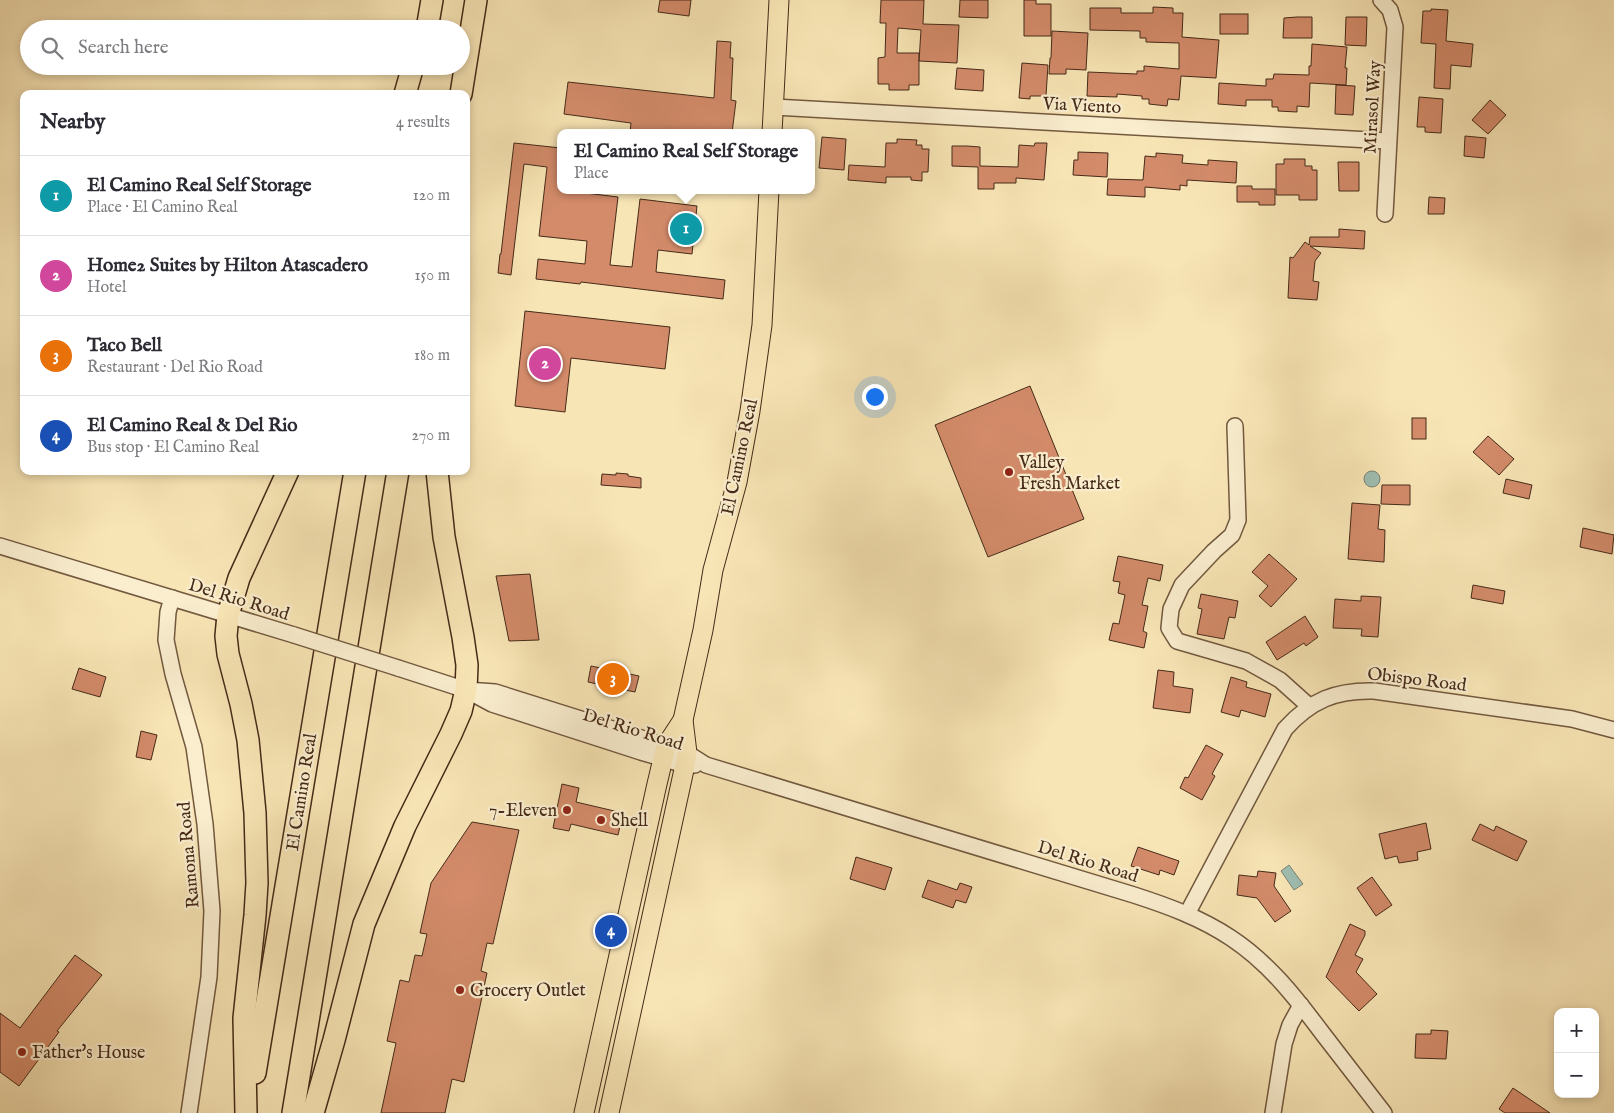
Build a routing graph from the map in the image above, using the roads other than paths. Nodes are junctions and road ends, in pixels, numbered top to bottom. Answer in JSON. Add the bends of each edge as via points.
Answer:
{"nodes":[{"id":1,"x":476,"y":0,"type":"edge"},
{"id":2,"x":779,"y":0,"type":"edge"},
{"id":3,"x":1384,"y":2,"type":"edge"},
{"id":4,"x":470,"y":38,"type":"edge"},
{"id":5,"x":410,"y":75,"type":"edge"},
{"id":6,"x":419,"y":75,"type":"edge"},
{"id":7,"x":464,"y":75,"type":"edge"},
{"id":8,"x":406,"y":90,"type":"edge"},
{"id":9,"x":417,"y":90,"type":"edge"},
{"id":10,"x":462,"y":90,"type":"edge"},
{"id":11,"x":774,"y":107,"type":"junction"},
{"id":12,"x":772,"y":129,"type":"edge"},
{"id":13,"x":1388,"y":141,"type":"junction"},
{"id":14,"x":769,"y":194,"type":"edge"},
{"id":15,"x":1384,"y":214,"type":"dead end"},
{"id":16,"x":1236,"y":426,"type":"dead end"},
{"id":17,"x":286,"y":475,"type":"edge"},
{"id":18,"x":354,"y":475,"type":"edge"},
{"id":19,"x":397,"y":475,"type":"edge"},
{"id":20,"x":437,"y":475,"type":"edge"},
{"id":21,"x":0,"y":546,"type":"edge"},
{"id":22,"x":172,"y":598,"type":"junction"},
{"id":23,"x":228,"y":615,"type":"junction"},
{"id":24,"x":466,"y":690,"type":"junction"},
{"id":25,"x":1309,"y":706,"type":"junction"},
{"id":26,"x":683,"y":720,"type":"junction"},
{"id":27,"x":1614,"y":730,"type":"edge"},
{"id":28,"x":665,"y":752,"type":"junction"},
{"id":29,"x":686,"y":759,"type":"junction"},
{"id":30,"x":1187,"y":914,"type":"junction"},
{"id":31,"x":1301,"y":1005,"type":"junction"},
{"id":32,"x":189,"y":1113,"type":"edge"},
{"id":33,"x":247,"y":1113,"type":"edge"},
{"id":34,"x":293,"y":1113,"type":"edge"},
{"id":35,"x":313,"y":1113,"type":"edge"},
{"id":36,"x":584,"y":1113,"type":"edge"},
{"id":37,"x":609,"y":1113,"type":"edge"},
{"id":38,"x":1273,"y":1113,"type":"edge"},
{"id":39,"x":1384,"y":1113,"type":"edge"}],
"edges":[{"from":1,"to":4,"type":"highway"},
{"from":2,"to":11,"type":"main road"},
{"from":3,"to":13,"type":"street","name":"Mirasol Way","via":[[1393,15],[1395,27]]},
{"from":5,"to":8,"type":"highway"},
{"from":6,"to":9,"type":"highway"},
{"from":7,"to":10,"type":"highway"},
{"from":11,"to":12,"type":"main road"},
{"from":11,"to":13,"type":"street","name":"Via Viento"},
{"from":13,"to":15,"type":"street","name":"Mirasol Way"},
{"from":14,"to":26,"type":"main road","name":"El Camino Real","via":[[762,325],[750,411]]},
{"from":16,"to":25,"type":"street","via":[[1238,520],[1232,535],[1182,585],[1171,609],[1169,628],[1177,641],[1246,661],[1280,680]]},
{"from":17,"to":23,"type":"highway","via":[[239,578]]},
{"from":18,"to":33,"type":"highway","name":"El Camino Real"},
{"from":19,"to":34,"type":"highway"},
{"from":20,"to":24,"type":"highway","via":[[444,537],[467,666]]},
{"from":21,"to":22,"type":"street","name":"Del Rio Road"},
{"from":22,"to":23,"type":"street","name":"Del Rio Road"},
{"from":22,"to":32,"type":"street","name":"Ramona Road","via":[[166,640],[194,747],[205,824],[212,911],[209,977]]},
{"from":23,"to":24,"type":"street","name":"Del Rio Road","bridge":true},
{"from":23,"to":33,"type":"highway","via":[[228,654],[248,740],[256,822],[255,915],[244,1018]]},
{"from":24,"to":28,"type":"street","name":"Del Rio Road","via":[[492,704]]},
{"from":24,"to":35,"type":"highway","via":[[452,734],[401,834],[364,924]]},
{"from":25,"to":27,"type":"street","name":"Obispo Road","via":[[1340,693],[1374,691],[1572,719]]},
{"from":25,"to":30,"type":"street","name":"Obispo Road","via":[[1296,716],[1276,743]]},
{"from":26,"to":28,"type":"main road","name":"El Camino Real"},
{"from":26,"to":29,"type":"main road","name":"El Camino Real"},
{"from":28,"to":29,"type":"street","name":"Del Rio Road"},
{"from":28,"to":36,"type":"main road","name":"El Camino Real"},
{"from":29,"to":30,"type":"street","name":"Del Rio Road"},
{"from":29,"to":37,"type":"main road","name":"El Camino Real"},
{"from":30,"to":31,"type":"street","name":"Del Rio Road","via":[[1210,925],[1251,953]]},
{"from":31,"to":38,"type":"street","via":[[1284,1044]]},
{"from":31,"to":39,"type":"street","name":"Del Rio Road"}]}
